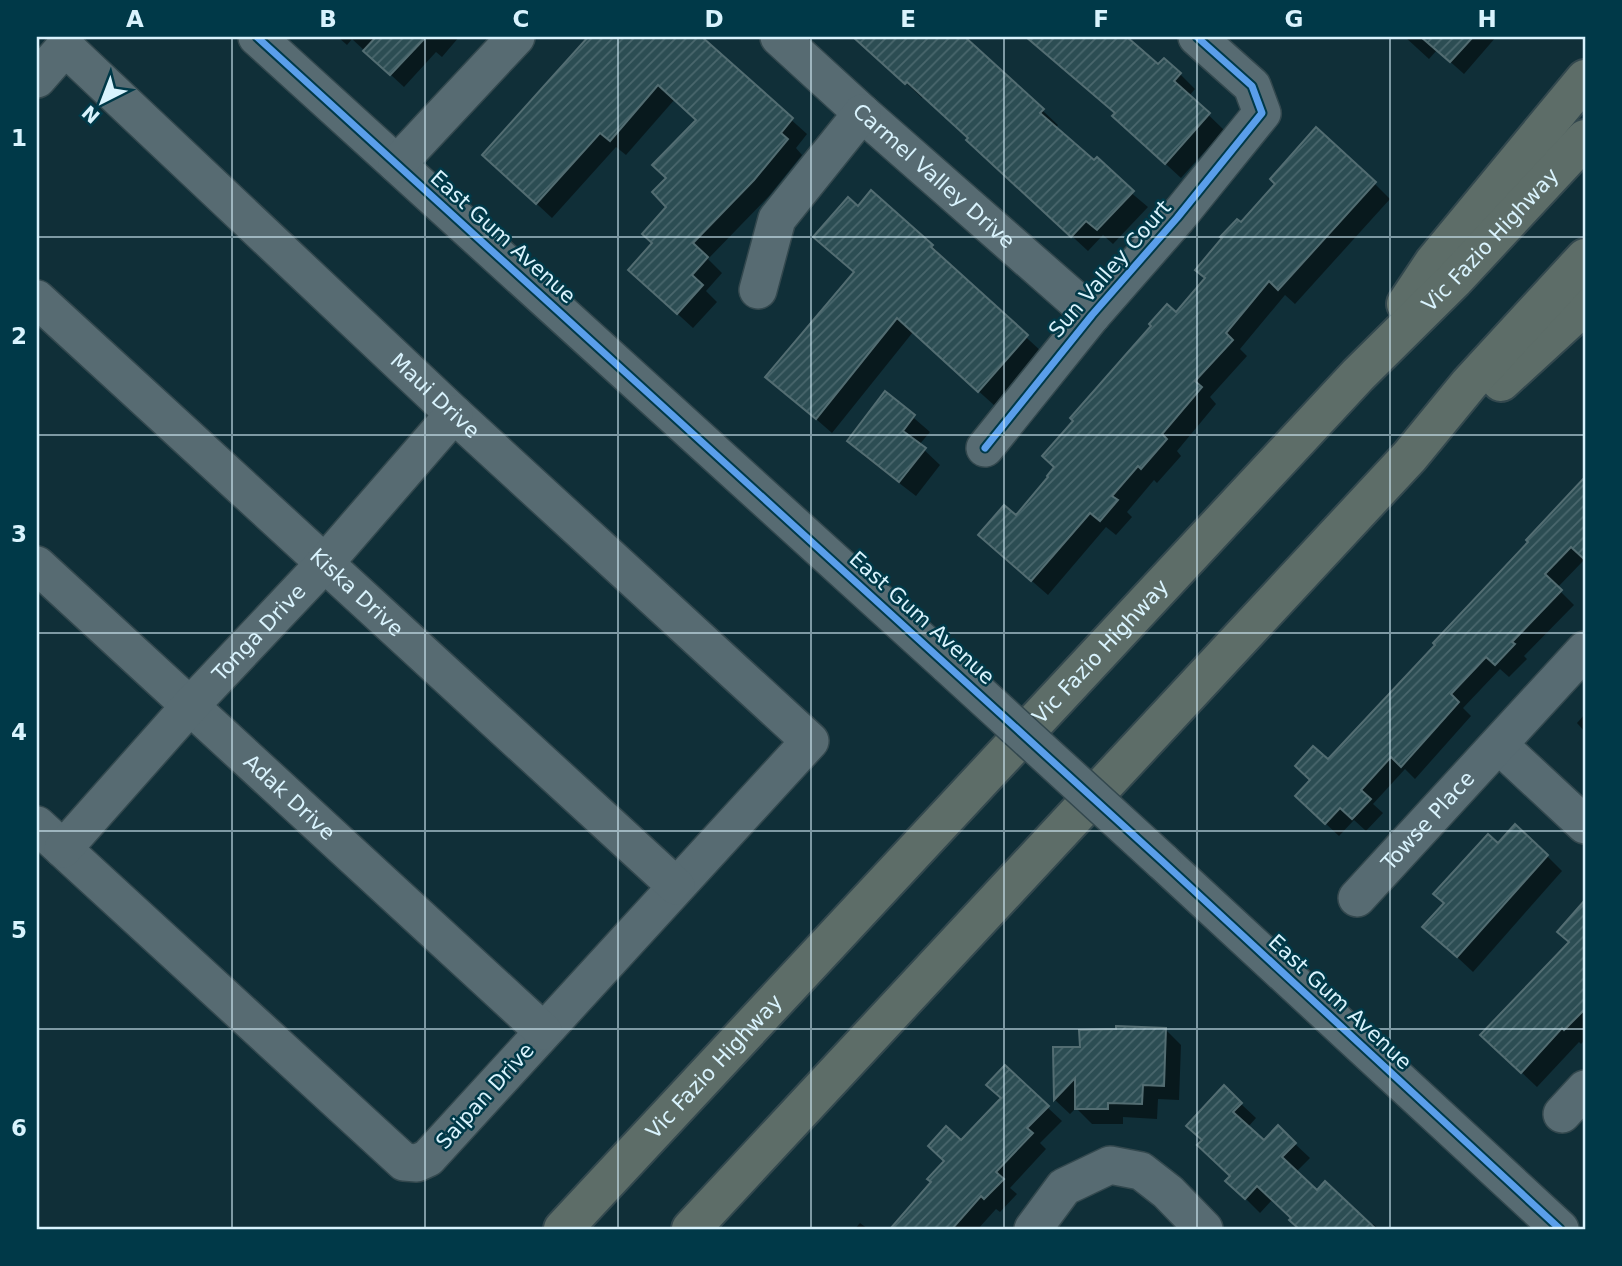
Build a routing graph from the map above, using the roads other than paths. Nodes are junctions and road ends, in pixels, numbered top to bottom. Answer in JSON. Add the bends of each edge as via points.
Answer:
{"nodes":[{"id":1,"x":257,"y":37,"type":"edge"},
{"id":2,"x":516,"y":37,"type":"edge"},
{"id":3,"x":779,"y":37,"type":"edge"},
{"id":4,"x":1197,"y":37,"type":"edge"},
{"id":5,"x":37,"y":79,"type":"edge"},
{"id":6,"x":1585,"y":79,"type":"edge"},
{"id":7,"x":862,"y":113,"type":"junction"},
{"id":8,"x":1585,"y":139,"type":"edge"},
{"id":9,"x":397,"y":164,"type":"junction"},
{"id":10,"x":1585,"y":258,"type":"edge"},
{"id":11,"x":758,"y":290,"type":"dead end"},
{"id":12,"x":37,"y":299,"type":"edge"},
{"id":13,"x":1585,"y":305,"type":"edge"},
{"id":14,"x":1092,"y":314,"type":"junction"},
{"id":15,"x":1358,"y":375,"type":"junction"},
{"id":16,"x":454,"y":414,"type":"junction"},
{"id":17,"x":985,"y":448,"type":"dead end"},
{"id":18,"x":1410,"y":456,"type":"junction"},
{"id":19,"x":324,"y":564,"type":"junction"},
{"id":20,"x":37,"y":565,"type":"edge"},
{"id":21,"x":1585,"y":650,"type":"edge"},
{"id":22,"x":189,"y":707,"type":"junction"},
{"id":23,"x":810,"y":741,"type":"joint"},
{"id":24,"x":1499,"y":745,"type":"junction"},
{"id":25,"x":1585,"y":825,"type":"edge"},
{"id":26,"x":50,"y":837,"type":"edge"},
{"id":27,"x":676,"y":886,"type":"junction"},
{"id":28,"x":1357,"y":898,"type":"dead end"},
{"id":29,"x":543,"y":1031,"type":"junction"},
{"id":30,"x":563,"y":1229,"type":"edge"},
{"id":31,"x":691,"y":1229,"type":"edge"},
{"id":32,"x":1033,"y":1229,"type":"edge"},
{"id":33,"x":1204,"y":1229,"type":"edge"},
{"id":34,"x":1560,"y":1229,"type":"edge"}],
"edges":[{"from":1,"to":9,"type":"street","name":"East Gum Avenue"},
{"from":2,"to":9,"type":"street"},
{"from":3,"to":7,"type":"street","name":"Carmel Valley Drive"},
{"from":4,"to":14,"type":"street","name":"Sun Valley Court","via":[[1252,86],[1262,113]]},
{"from":5,"to":16,"type":"street","name":"Maui Drive","via":[[65,47]]},
{"from":6,"to":15,"type":"highway","via":[[1434,262]]},
{"from":7,"to":11,"type":"street","via":[[777,219]]},
{"from":7,"to":14,"type":"street","name":"Carmel Valley Drive"},
{"from":8,"to":15,"type":"highway","name":"Vic Fazio Highway"},
{"from":9,"to":34,"type":"street","name":"East Gum Avenue","bridge":true},
{"from":10,"to":18,"type":"highway"},
{"from":12,"to":19,"type":"street","name":"Kiska Drive"},
{"from":13,"to":18,"type":"highway","via":[[1485,397]]},
{"from":14,"to":17,"type":"street","name":"Sun Valley Court"},
{"from":15,"to":30,"type":"highway","name":"Vic Fazio Highway"},
{"from":16,"to":19,"type":"street","name":"Tonga Drive"},
{"from":16,"to":23,"type":"street","name":"Maui Drive"},
{"from":18,"to":31,"type":"highway"},
{"from":19,"to":22,"type":"street","name":"Tonga Drive"},
{"from":19,"to":27,"type":"street","name":"Kiska Drive"},
{"from":20,"to":22,"type":"street","name":"Adak Drive"},
{"from":21,"to":24,"type":"street","name":"Towse Place"},
{"from":22,"to":26,"type":"street","name":"Tonga Drive"},
{"from":22,"to":29,"type":"street","name":"Adak Drive"},
{"from":23,"to":27,"type":"street","name":"Saipan Drive"},
{"from":24,"to":25,"type":"street"},
{"from":24,"to":28,"type":"street","name":"Towse Place"},
{"from":26,"to":29,"type":"street","name":"Saipan Drive","via":[[404,1162],[428,1158]]},
{"from":27,"to":29,"type":"street","name":"Saipan Drive"},
{"from":32,"to":33,"type":"street","via":[[1063,1187],[1110,1165],[1141,1171]]}]}
